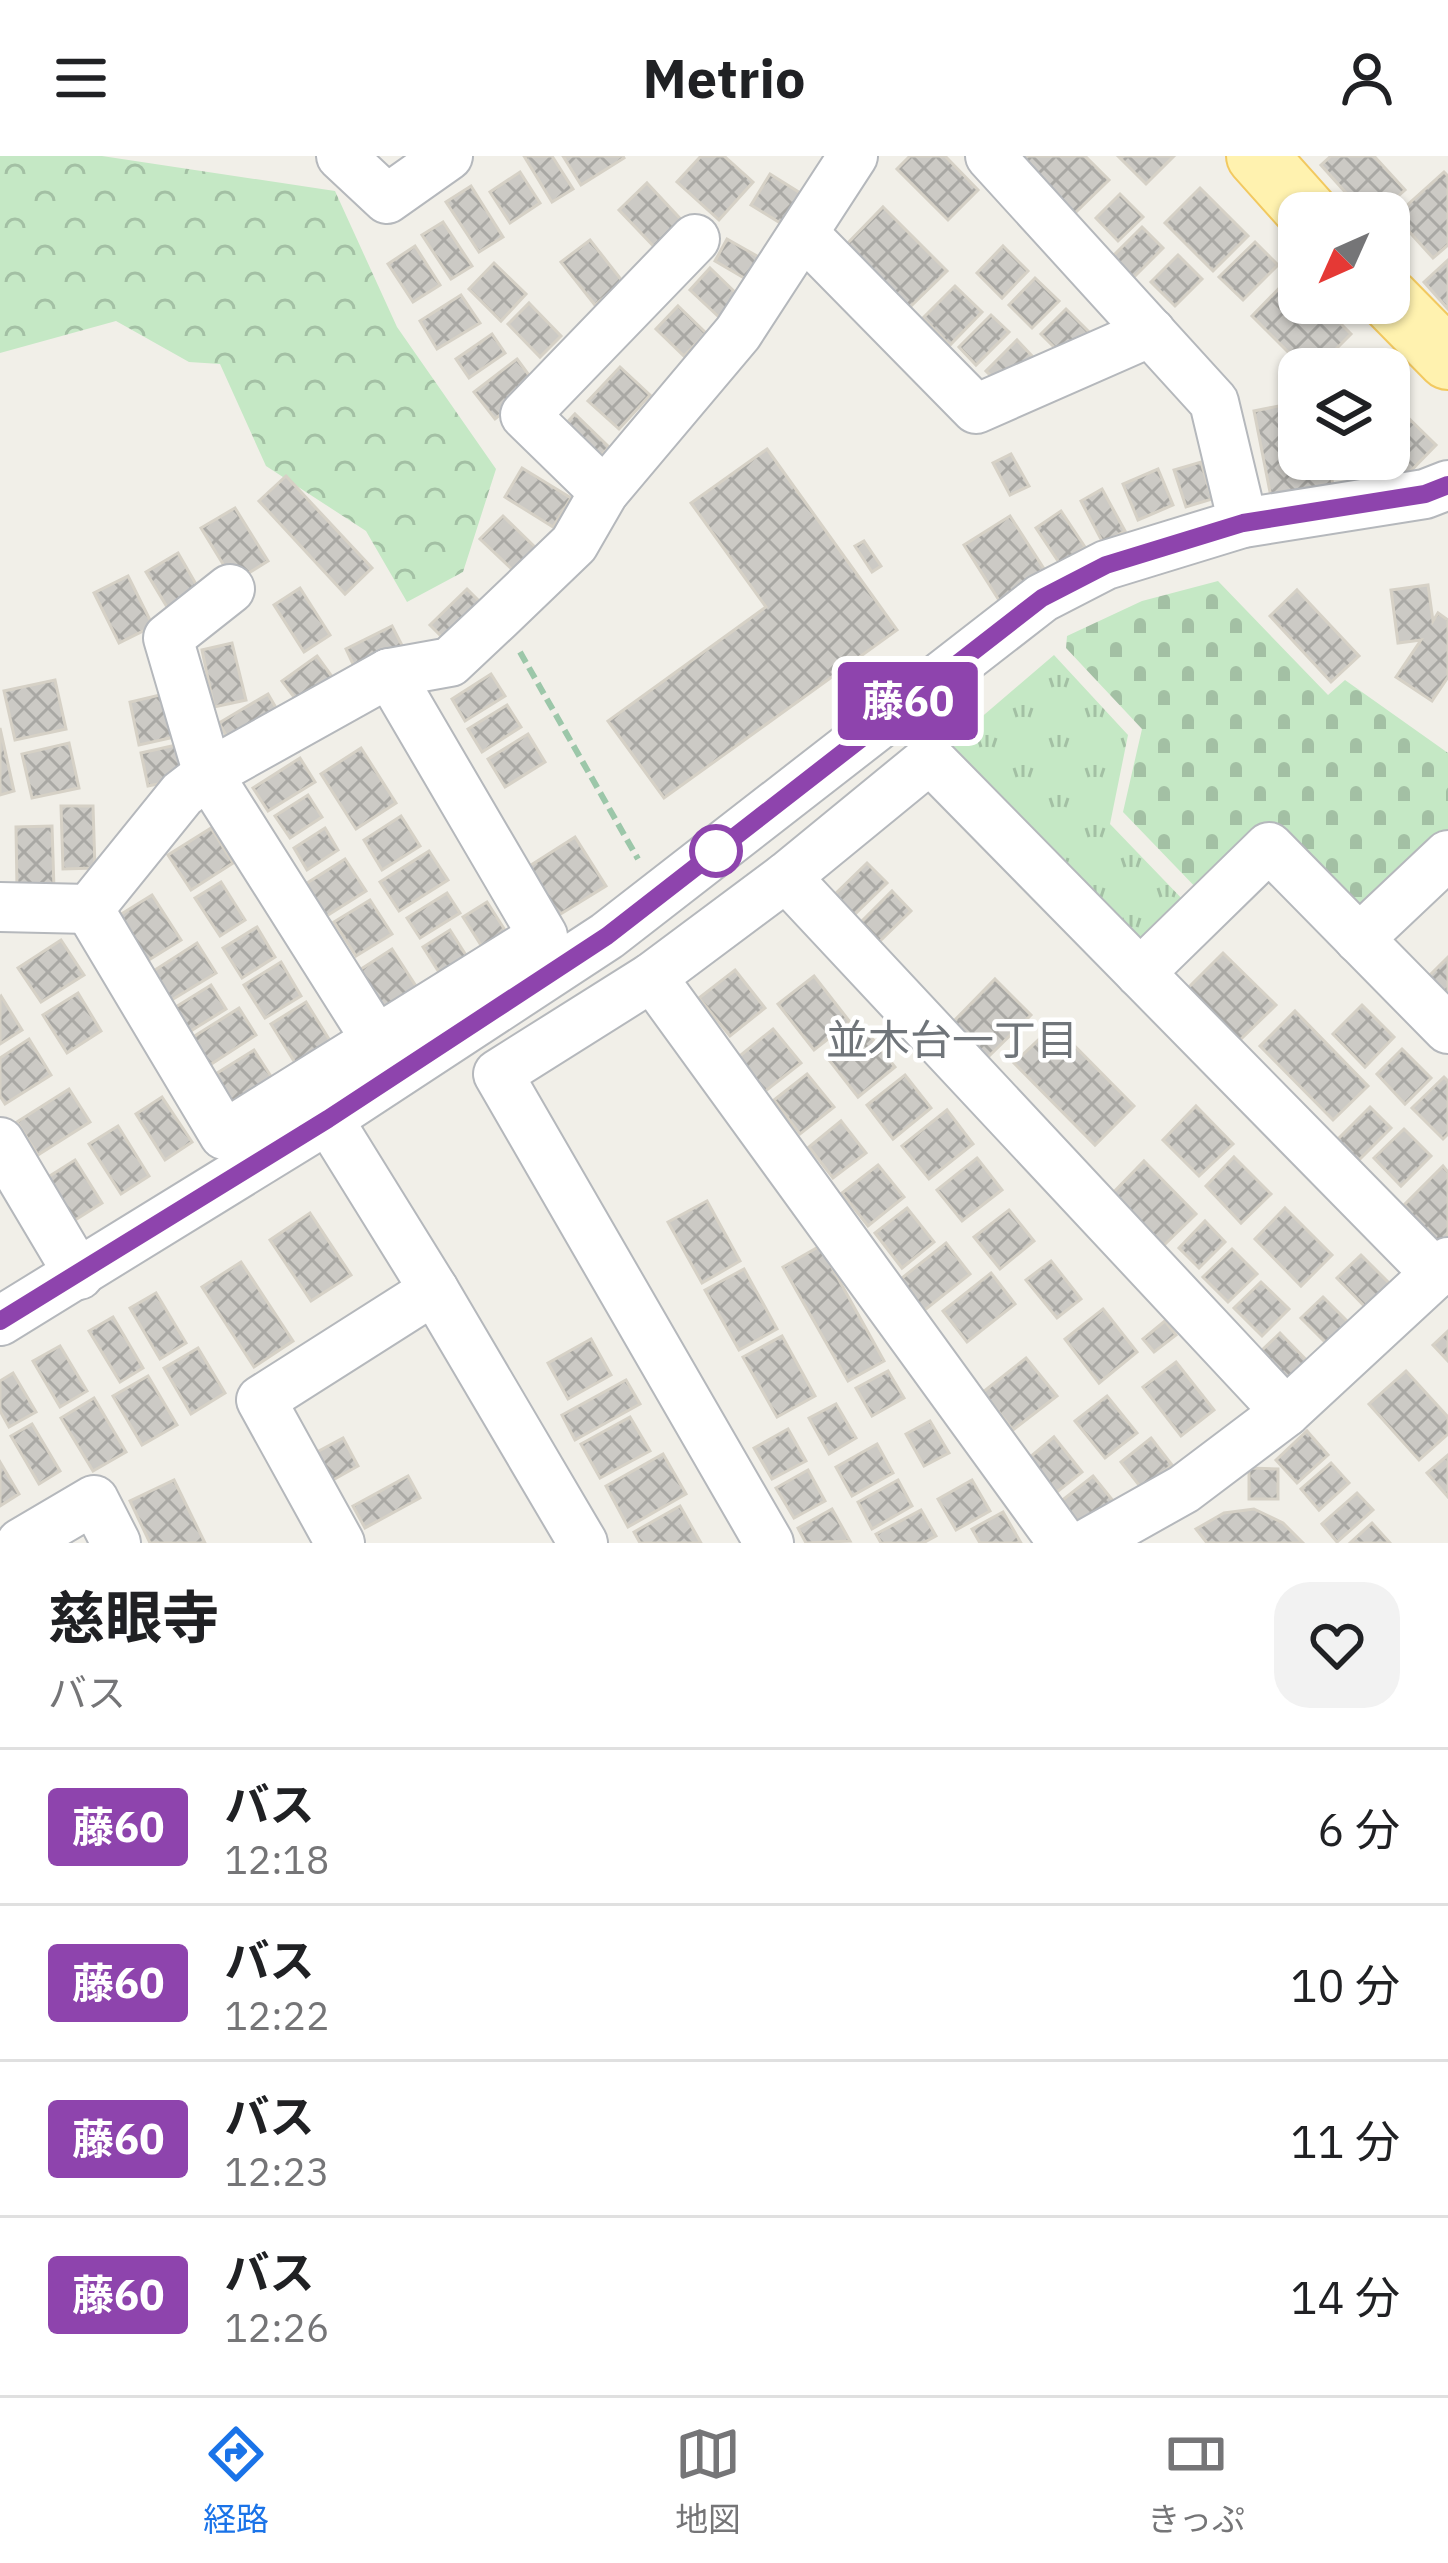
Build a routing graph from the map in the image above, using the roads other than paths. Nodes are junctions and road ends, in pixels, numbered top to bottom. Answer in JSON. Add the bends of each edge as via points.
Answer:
{"nodes":[{"id":1,"x":341,"y":156,"type":"edge"},
{"id":2,"x":448,"y":156,"type":"edge"},
{"id":3,"x":853,"y":156,"type":"edge"},
{"id":4,"x":990,"y":156,"type":"edge"},
{"id":5,"x":1263,"y":158,"type":"edge"},
{"id":6,"x":1291,"y":192,"type":"edge"},
{"id":7,"x":804,"y":234,"type":"junction"},
{"id":8,"x":694,"y":239,"type":"dead end"},
{"id":9,"x":1410,"y":320,"type":"edge"},
{"id":10,"x":1151,"y":332,"type":"junction"},
{"id":11,"x":1448,"y":359,"type":"edge"},
{"id":12,"x":1448,"y":485,"type":"edge"},
{"id":13,"x":604,"y":492,"type":"junction"},
{"id":14,"x":1243,"y":523,"type":"junction"},
{"id":15,"x":230,"y":590,"type":"dead end"},
{"id":16,"x":389,"y":673,"type":"junction"},
{"id":17,"x":208,"y":775,"type":"junction"},
{"id":18,"x":1448,"y":855,"type":"edge"},
{"id":19,"x":786,"y":878,"type":"junction"},
{"id":20,"x":0,"y":907,"type":"edge"},
{"id":21,"x":89,"y":909,"type":"junction"},
{"id":22,"x":1359,"y":939,"type":"junction"},
{"id":23,"x":1140,"y":973,"type":"junction"},
{"id":24,"x":652,"y":977,"type":"junction"},
{"id":25,"x":1448,"y":1029,"type":"edge"},
{"id":26,"x":375,"y":1038,"type":"junction"},
{"id":27,"x":328,"y":1119,"type":"junction"},
{"id":28,"x":0,"y":1142,"type":"edge"},
{"id":29,"x":1442,"y":1268,"type":"edge"},
{"id":30,"x":79,"y":1275,"type":"junction"},
{"id":31,"x":434,"y":1290,"type":"junction"},
{"id":32,"x":0,"y":1321,"type":"edge"},
{"id":33,"x":1286,"y":1412,"type":"junction"},
{"id":34,"x":22,"y":1543,"type":"edge"},
{"id":35,"x":116,"y":1543,"type":"edge"},
{"id":36,"x":340,"y":1543,"type":"edge"},
{"id":37,"x":583,"y":1543,"type":"edge"},
{"id":38,"x":769,"y":1543,"type":"edge"},
{"id":39,"x":1063,"y":1543,"type":"edge"},
{"id":40,"x":1088,"y":1543,"type":"edge"}],
"edges":[{"from":1,"to":2,"type":"street","via":[[386,199]]},
{"from":3,"to":7,"type":"street"},
{"from":4,"to":10,"type":"street"},
{"from":5,"to":6,"type":"main road"},
{"from":7,"to":10,"type":"street","via":[[976,409]]},
{"from":7,"to":13,"type":"street","via":[[738,332]]},
{"from":8,"to":13,"type":"street","via":[[525,416]]},
{"from":9,"to":11,"type":"main road"},
{"from":10,"to":14,"type":"street","via":[[1214,402]]},
{"from":12,"to":14,"type":"street"},
{"from":13,"to":16,"type":"street","via":[[574,544],[450,662]]},
{"from":14,"to":27,"type":"street","via":[[1106,565],[1042,598],[607,936]]},
{"from":15,"to":17,"type":"street","via":[[168,638]]},
{"from":16,"to":17,"type":"street"},
{"from":16,"to":26,"type":"street","via":[[543,936]]},
{"from":17,"to":21,"type":"street","via":[[182,794]]},
{"from":17,"to":26,"type":"street"},
{"from":18,"to":22,"type":"street"},
{"from":19,"to":23,"type":"street","via":[[930,759]]},
{"from":19,"to":24,"type":"street"},
{"from":19,"to":33,"type":"street"},
{"from":20,"to":21,"type":"street"},
{"from":21,"to":26,"type":"street","via":[[224,1135]]},
{"from":22,"to":23,"type":"street","via":[[1269,847]]},
{"from":22,"to":25,"type":"street"},
{"from":23,"to":29,"type":"street"},
{"from":24,"to":38,"type":"street","via":[[498,1074]]},
{"from":24,"to":39,"type":"street"},
{"from":27,"to":30,"type":"street"},
{"from":27,"to":31,"type":"street"},
{"from":28,"to":30,"type":"street"},
{"from":29,"to":33,"type":"street"},
{"from":30,"to":32,"type":"street"},
{"from":31,"to":36,"type":"street","via":[[261,1400]]},
{"from":31,"to":37,"type":"street"},
{"from":33,"to":40,"type":"street","via":[[1184,1489]]},
{"from":34,"to":35,"type":"street","via":[[94,1500]]}]}
